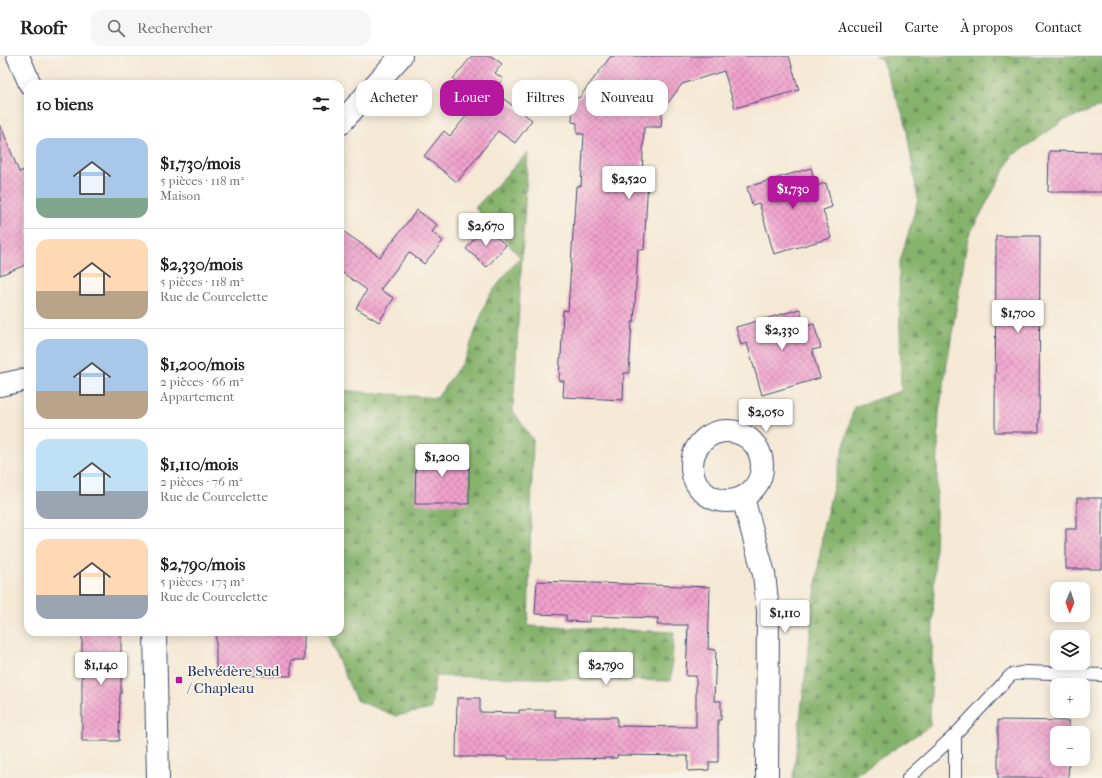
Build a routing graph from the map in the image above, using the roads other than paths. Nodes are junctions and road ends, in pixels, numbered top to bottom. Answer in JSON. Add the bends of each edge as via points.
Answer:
{"nodes":[{"id":1,"x":18,"y":56,"type":"edge"},
{"id":2,"x":401,"y":56,"type":"edge"},
{"id":3,"x":28,"y":80,"type":"edge"},
{"id":4,"x":344,"y":120,"type":"edge"},
{"id":5,"x":24,"y":380,"type":"edge"},
{"id":6,"x":0,"y":385,"type":"edge"},
{"id":7,"x":743,"y":498,"type":"dead end"},
{"id":8,"x":155,"y":636,"type":"edge"},
{"id":9,"x":1102,"y":675,"type":"edge"},
{"id":10,"x":955,"y":735,"type":"junction"},
{"id":11,"x":158,"y":778,"type":"edge"},
{"id":12,"x":767,"y":778,"type":"edge"},
{"id":13,"x":908,"y":778,"type":"edge"},
{"id":14,"x":955,"y":778,"type":"edge"}],
"edges":[{"from":1,"to":3,"type":"street"},
{"from":2,"to":4,"type":"street"},
{"from":5,"to":6,"type":"street"},
{"from":7,"to":12,"type":"street","via":[[764,574],[768,611]]},
{"from":8,"to":11,"type":"street"},
{"from":9,"to":10,"type":"lane","via":[[1026,672],[1011,675]]},
{"from":10,"to":13,"type":"lane"},
{"from":10,"to":14,"type":"lane"}]}
